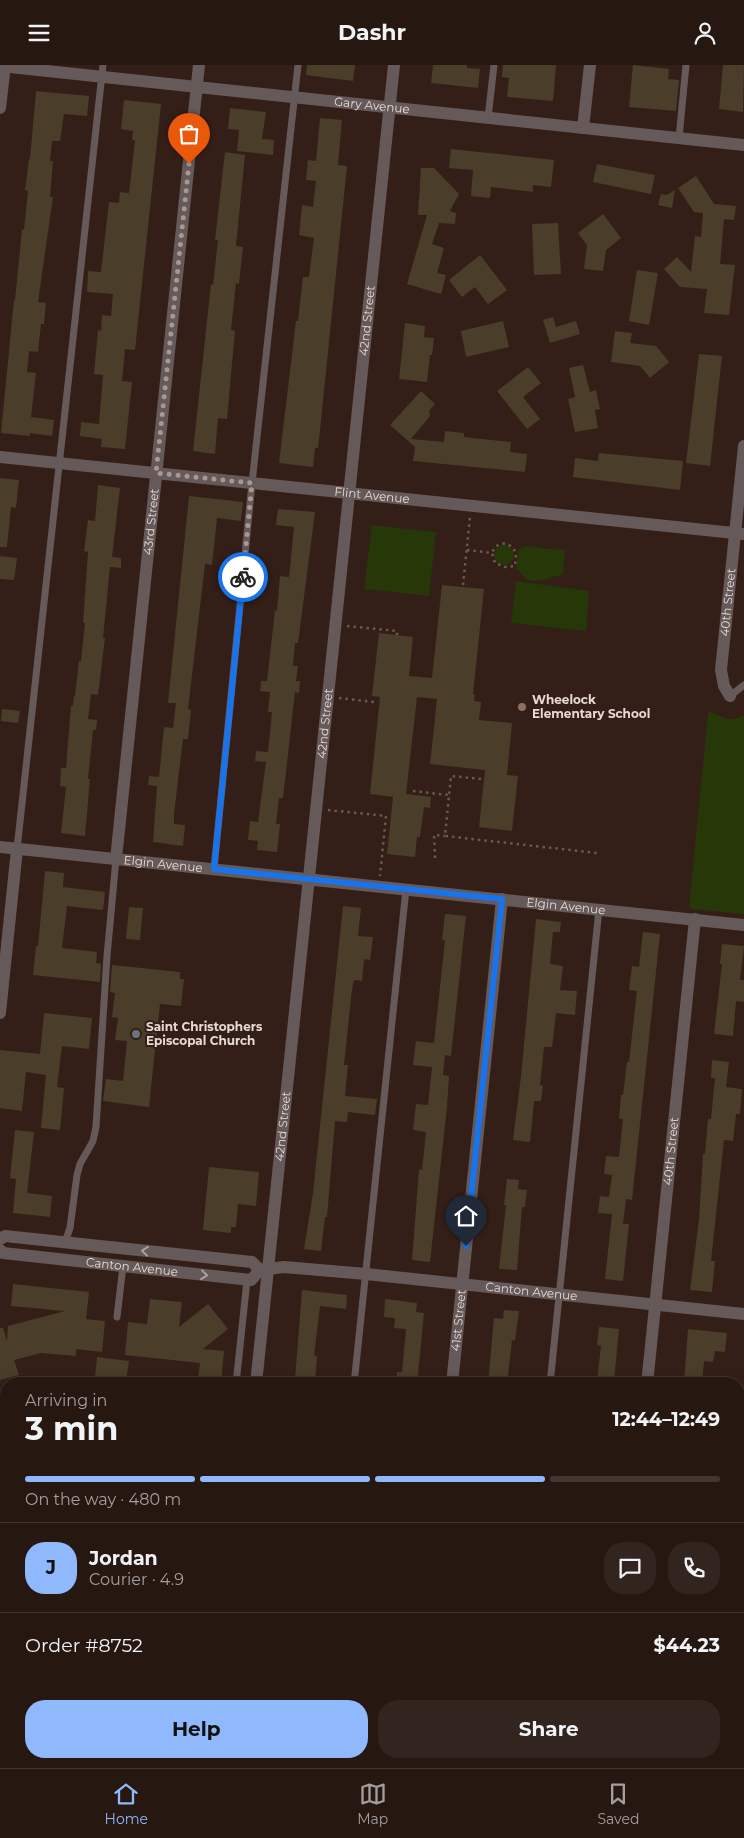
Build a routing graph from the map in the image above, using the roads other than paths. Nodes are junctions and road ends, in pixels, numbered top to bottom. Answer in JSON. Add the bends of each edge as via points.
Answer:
{"nodes":[{"id":1,"x":199,"y":65,"type":"edge"},
{"id":2,"x":298,"y":65,"type":"edge"},
{"id":3,"x":394,"y":65,"type":"edge"},
{"id":4,"x":494,"y":65,"type":"edge"},
{"id":5,"x":590,"y":65,"type":"edge"},
{"id":6,"x":686,"y":65,"type":"edge"},
{"id":7,"x":3,"y":66,"type":"edge"},
{"id":8,"x":103,"y":71,"type":"edge"},
{"id":9,"x":197,"y":87,"type":"junction"},
{"id":10,"x":294,"y":97,"type":"junction"},
{"id":11,"x":390,"y":107,"type":"junction"},
{"id":12,"x":0,"y":108,"type":"edge"},
{"id":13,"x":488,"y":117,"type":"junction"},
{"id":14,"x":583,"y":128,"type":"junction"},
{"id":15,"x":679,"y":138,"type":"junction"},
{"id":16,"x":744,"y":145,"type":"edge"},
{"id":17,"x":744,"y":446,"type":"edge"},
{"id":18,"x":0,"y":457,"type":"edge"},
{"id":19,"x":59,"y":463,"type":"junction"},
{"id":20,"x":156,"y":473,"type":"junction"},
{"id":21,"x":252,"y":483,"type":"junction"},
{"id":22,"x":350,"y":493,"type":"junction"},
{"id":23,"x":740,"y":533,"type":"edge"},
{"id":24,"x":744,"y":685,"type":"edge"},
{"id":25,"x":730,"y":696,"type":"joint"},
{"id":26,"x":0,"y":847,"type":"edge"},
{"id":27,"x":17,"y":849,"type":"junction"},
{"id":28,"x":116,"y":859,"type":"junction"},
{"id":29,"x":214,"y":869,"type":"junction"},
{"id":30,"x":309,"y":879,"type":"junction"},
{"id":31,"x":406,"y":889,"type":"junction"},
{"id":32,"x":502,"y":899,"type":"junction"},
{"id":33,"x":599,"y":909,"type":"junction"},
{"id":34,"x":695,"y":919,"type":"junction"},
{"id":35,"x":744,"y":925,"type":"edge"},
{"id":36,"x":0,"y":1013,"type":"edge"},
{"id":37,"x":0,"y":1239,"type":"edge"},
{"id":38,"x":65,"y":1242,"type":"junction"},
{"id":39,"x":0,"y":1250,"type":"edge"},
{"id":40,"x":63,"y":1259,"type":"junction"},
{"id":41,"x":123,"y":1266,"type":"junction"},
{"id":42,"x":264,"y":1270,"type":"junction"},
{"id":43,"x":366,"y":1274,"type":"junction"},
{"id":44,"x":247,"y":1280,"type":"junction"},
{"id":45,"x":462,"y":1285,"type":"junction"},
{"id":46,"x":560,"y":1294,"type":"junction"},
{"id":47,"x":655,"y":1304,"type":"junction"},
{"id":48,"x":744,"y":1314,"type":"edge"},
{"id":49,"x":118,"y":1317,"type":"dead end"},
{"id":50,"x":237,"y":1377,"type":"edge"},
{"id":51,"x":256,"y":1377,"type":"edge"},
{"id":52,"x":355,"y":1377,"type":"edge"},
{"id":53,"x":453,"y":1377,"type":"edge"},
{"id":54,"x":551,"y":1377,"type":"edge"},
{"id":55,"x":648,"y":1377,"type":"edge"}],
"edges":[{"from":1,"to":9,"type":"street","name":"43rd Street"},
{"from":2,"to":10,"type":"lane"},
{"from":3,"to":11,"type":"street","name":"42nd Street"},
{"from":4,"to":13,"type":"lane"},
{"from":5,"to":14,"type":"street"},
{"from":6,"to":15,"type":"lane"},
{"from":7,"to":8,"type":"street","name":"Gary Avenue"},
{"from":7,"to":12,"type":"street"},
{"from":8,"to":9,"type":"street","name":"Gary Avenue"},
{"from":8,"to":19,"type":"lane"},
{"from":9,"to":10,"type":"street","name":"Gary Avenue"},
{"from":9,"to":20,"type":"street","name":"43rd Street"},
{"from":10,"to":11,"type":"street","name":"Gary Avenue"},
{"from":10,"to":21,"type":"lane"},
{"from":11,"to":13,"type":"street","name":"Gary Avenue"},
{"from":11,"to":22,"type":"street","name":"42nd Street"},
{"from":13,"to":14,"type":"street","name":"Gary Avenue"},
{"from":14,"to":15,"type":"street","name":"Gary Avenue"},
{"from":15,"to":16,"type":"street","name":"Gary Avenue"},
{"from":17,"to":23,"type":"street","name":"40th Street"},
{"from":18,"to":19,"type":"street","name":"Flint Avenue"},
{"from":19,"to":20,"type":"street","name":"Flint Avenue"},
{"from":19,"to":27,"type":"lane"},
{"from":20,"to":21,"type":"street","name":"Flint Avenue"},
{"from":20,"to":28,"type":"street","name":"43rd Street"},
{"from":21,"to":22,"type":"street","name":"Flint Avenue"},
{"from":21,"to":29,"type":"lane"},
{"from":22,"to":23,"type":"street","name":"Flint Avenue"},
{"from":22,"to":30,"type":"street","name":"42nd Street"},
{"from":23,"to":25,"type":"street","name":"40th Street","via":[[721,670]]},
{"from":24,"to":25,"type":"lane"},
{"from":26,"to":27,"type":"street","name":"Elgin Avenue"},
{"from":27,"to":28,"type":"street","name":"Elgin Avenue"},
{"from":27,"to":36,"type":"street"},
{"from":28,"to":29,"type":"street","name":"Elgin Avenue"},
{"from":28,"to":38,"type":"lane","via":[[96,1127],[77,1175]]},
{"from":29,"to":30,"type":"street","name":"Elgin Avenue"},
{"from":30,"to":31,"type":"street","name":"Elgin Avenue"},
{"from":30,"to":42,"type":"street","name":"42nd Street"},
{"from":31,"to":32,"type":"street","name":"Elgin Avenue"},
{"from":31,"to":43,"type":"lane"},
{"from":32,"to":33,"type":"street","name":"Elgin Avenue"},
{"from":32,"to":45,"type":"street","name":"41st Street"},
{"from":33,"to":34,"type":"street","name":"Elgin Avenue"},
{"from":33,"to":46,"type":"lane"},
{"from":34,"to":35,"type":"street","name":"Elgin Avenue"},
{"from":34,"to":47,"type":"street","name":"40th Street"},
{"from":37,"to":38,"type":"street","name":"Canton Avenue","via":[[5,1236]]},
{"from":38,"to":40,"type":"street"},
{"from":42,"to":38,"type":"street","name":"Canton Avenue","one_way":true,"via":[[252,1262]]},
{"from":39,"to":40,"type":"street","name":"Canton Avenue","via":[[3,1253]]},
{"from":40,"to":41,"type":"street","name":"Canton Avenue"},
{"from":41,"to":44,"type":"street","name":"Canton Avenue","one_way":true},
{"from":41,"to":49,"type":"lane"},
{"from":42,"to":43,"type":"street","name":"Canton Avenue","via":[[284,1267]]},
{"from":42,"to":44,"type":"street"},
{"from":42,"to":51,"type":"street","name":"42nd Street"},
{"from":43,"to":45,"type":"street","name":"Canton Avenue"},
{"from":43,"to":52,"type":"lane"},
{"from":44,"to":50,"type":"lane"},
{"from":45,"to":46,"type":"street","name":"Canton Avenue"},
{"from":45,"to":53,"type":"street","name":"41st Street"},
{"from":46,"to":47,"type":"street","name":"Canton Avenue"},
{"from":46,"to":54,"type":"lane"},
{"from":47,"to":48,"type":"street","name":"Canton Avenue"},
{"from":47,"to":55,"type":"street","name":"40th Street"}]}
